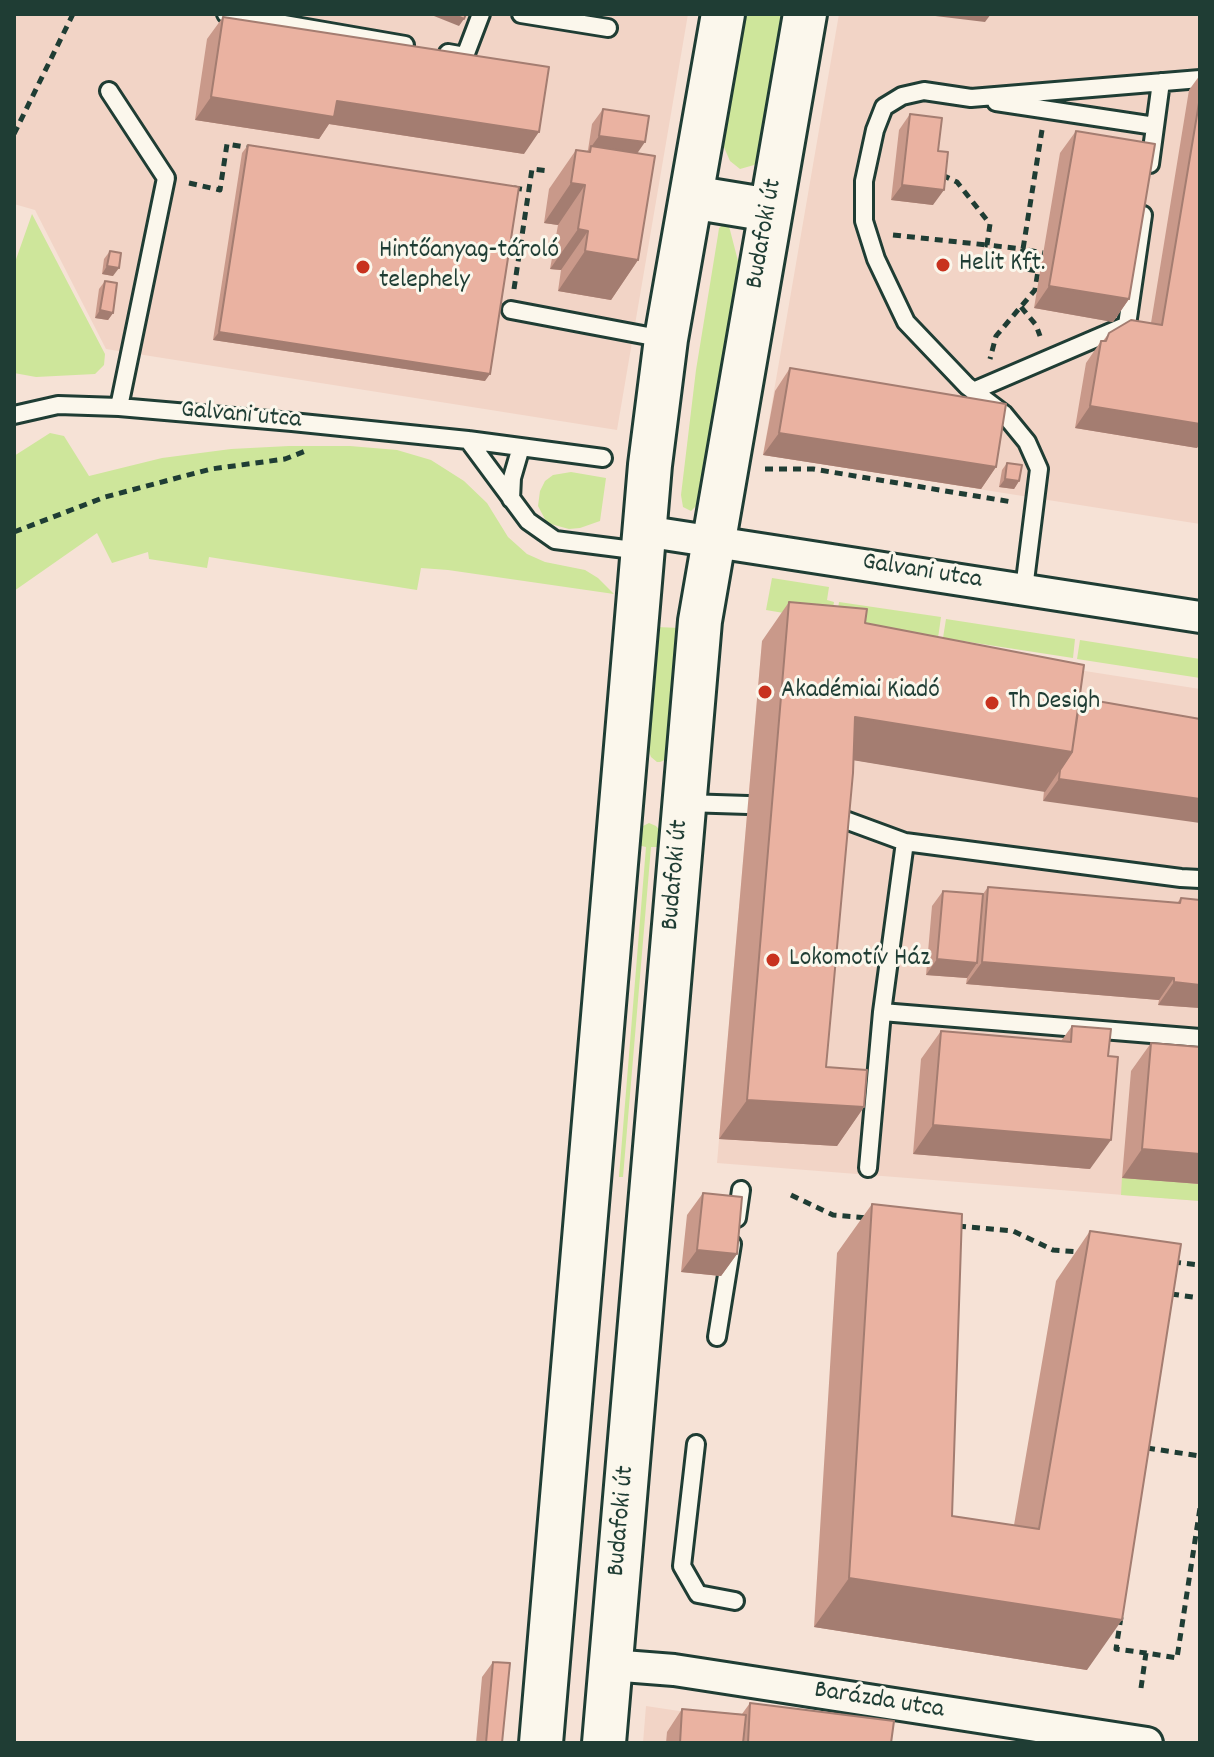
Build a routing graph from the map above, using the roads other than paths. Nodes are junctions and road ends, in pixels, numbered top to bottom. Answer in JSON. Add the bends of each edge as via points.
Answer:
{"nodes":[{"id":1,"x":226,"y":14,"type":"edge"},
{"id":2,"x":481,"y":14,"type":"edge"},
{"id":3,"x":521,"y":14,"type":"edge"},
{"id":4,"x":723,"y":14,"type":"edge"},
{"id":5,"x":805,"y":14,"type":"edge"},
{"id":6,"x":608,"y":28,"type":"dead end"},
{"id":7,"x":1200,"y":79,"type":"edge"},
{"id":8,"x":1161,"y":82,"type":"junction"},
{"id":9,"x":109,"y":91,"type":"dead end"},
{"id":10,"x":971,"y":98,"type":"junction"},
{"id":11,"x":1155,"y":126,"type":"junction"},
{"id":12,"x":691,"y":197,"type":"junction"},
{"id":13,"x":770,"y":210,"type":"junction"},
{"id":14,"x":511,"y":310,"type":"road end"},
{"id":15,"x":666,"y":339,"type":"junction"},
{"id":16,"x":978,"y":389,"type":"junction"},
{"id":17,"x":119,"y":407,"type":"junction"},
{"id":18,"x":14,"y":415,"type":"edge"},
{"id":19,"x":468,"y":440,"type":"junction"},
{"id":20,"x":521,"y":447,"type":"junction"},
{"id":21,"x":603,"y":458,"type":"dead end"},
{"id":22,"x":511,"y":499,"type":"junction"},
{"id":23,"x":643,"y":541,"type":"junction"},
{"id":24,"x":713,"y":541,"type":"junction"},
{"id":25,"x":1024,"y":589,"type":"junction"},
{"id":26,"x":1200,"y":617,"type":"edge"},
{"id":27,"x":621,"y":797,"type":"junction"},
{"id":28,"x":684,"y":803,"type":"junction"},
{"id":29,"x":748,"y":805,"type":"dead end"},
{"id":30,"x":826,"y":812,"type":"edge"},
{"id":31,"x":905,"y":842,"type":"junction"},
{"id":32,"x":1200,"y":879,"type":"edge"},
{"id":33,"x":882,"y":1012,"type":"junction"},
{"id":34,"x":1200,"y":1038,"type":"edge"},
{"id":35,"x":868,"y":1168,"type":"dead end"},
{"id":36,"x":741,"y":1190,"type":"dead end"},
{"id":37,"x":717,"y":1337,"type":"dead end"},
{"id":38,"x":696,"y":1444,"type":"dead end"},
{"id":39,"x":735,"y":1601,"type":"dead end"},
{"id":40,"x":548,"y":1661,"type":"junction"},
{"id":41,"x":610,"y":1665,"type":"junction"},
{"id":42,"x":541,"y":1743,"type":"edge"},
{"id":43,"x":604,"y":1743,"type":"edge"},
{"id":44,"x":1147,"y":1743,"type":"edge"}],
"edges":[{"from":1,"to":2,"type":"lane","via":[[465,56]]},
{"from":3,"to":6,"type":"lane"},
{"from":4,"to":12,"type":"main road"},
{"from":5,"to":13,"type":"main road","name":"Budafoki út"},
{"from":7,"to":8,"type":"lane"},
{"from":8,"to":10,"type":"lane"},
{"from":8,"to":11,"type":"lane"},
{"from":9,"to":17,"type":"lane","via":[[166,178]]},
{"from":10,"to":11,"type":"lane"},
{"from":10,"to":16,"type":"lane","via":[[924,91],[884,107],[864,181],[864,221],[906,322]]},
{"from":11,"to":16,"type":"lane","via":[[1127,325]]},
{"from":12,"to":13,"type":"main road"},
{"from":12,"to":15,"type":"main road"},
{"from":13,"to":24,"type":"main road","name":"Budafoki út"},
{"from":14,"to":15,"type":"lane"},
{"from":15,"to":23,"type":"main road"},
{"from":16,"to":25,"type":"lane","via":[[1027,442],[1039,469]]},
{"from":17,"to":18,"type":"lane","name":"Galvani utca","via":[[58,405]]},
{"from":17,"to":19,"type":"lane","name":"Galvani utca"},
{"from":19,"to":20,"type":"lane","name":"Galvani utca"},
{"from":19,"to":22,"type":"lane","name":"Galvani utca"},
{"from":20,"to":21,"type":"lane","name":"Galvani utca"},
{"from":20,"to":22,"type":"lane"},
{"from":22,"to":23,"type":"lane","name":"Galvani utca","via":[[528,521],[555,540]]},
{"from":23,"to":24,"type":"street","name":"Galvani utca"},
{"from":23,"to":27,"type":"main road"},
{"from":24,"to":25,"type":"street","name":"Galvani utca"},
{"from":24,"to":28,"type":"main road","name":"Budafoki út","via":[[700,621]]},
{"from":25,"to":26,"type":"street","name":"Galvani utca"},
{"from":27,"to":28,"type":"main road"},
{"from":27,"to":40,"type":"main road"},
{"from":28,"to":29,"type":"lane"},
{"from":28,"to":41,"type":"main road","name":"Budafoki út"},
{"from":30,"to":31,"type":"lane"},
{"from":31,"to":32,"type":"lane"},
{"from":31,"to":33,"type":"lane"},
{"from":33,"to":34,"type":"lane"},
{"from":33,"to":35,"type":"lane"},
{"from":36,"to":37,"type":"lane"},
{"from":38,"to":39,"type":"lane","via":[[682,1566],[698,1594]]},
{"from":40,"to":41,"type":"main road"},
{"from":40,"to":42,"type":"main road"},
{"from":41,"to":43,"type":"main road","name":"Budafoki út"},
{"from":41,"to":44,"type":"street","name":"Barázda utca","via":[[674,1670]]}]}
